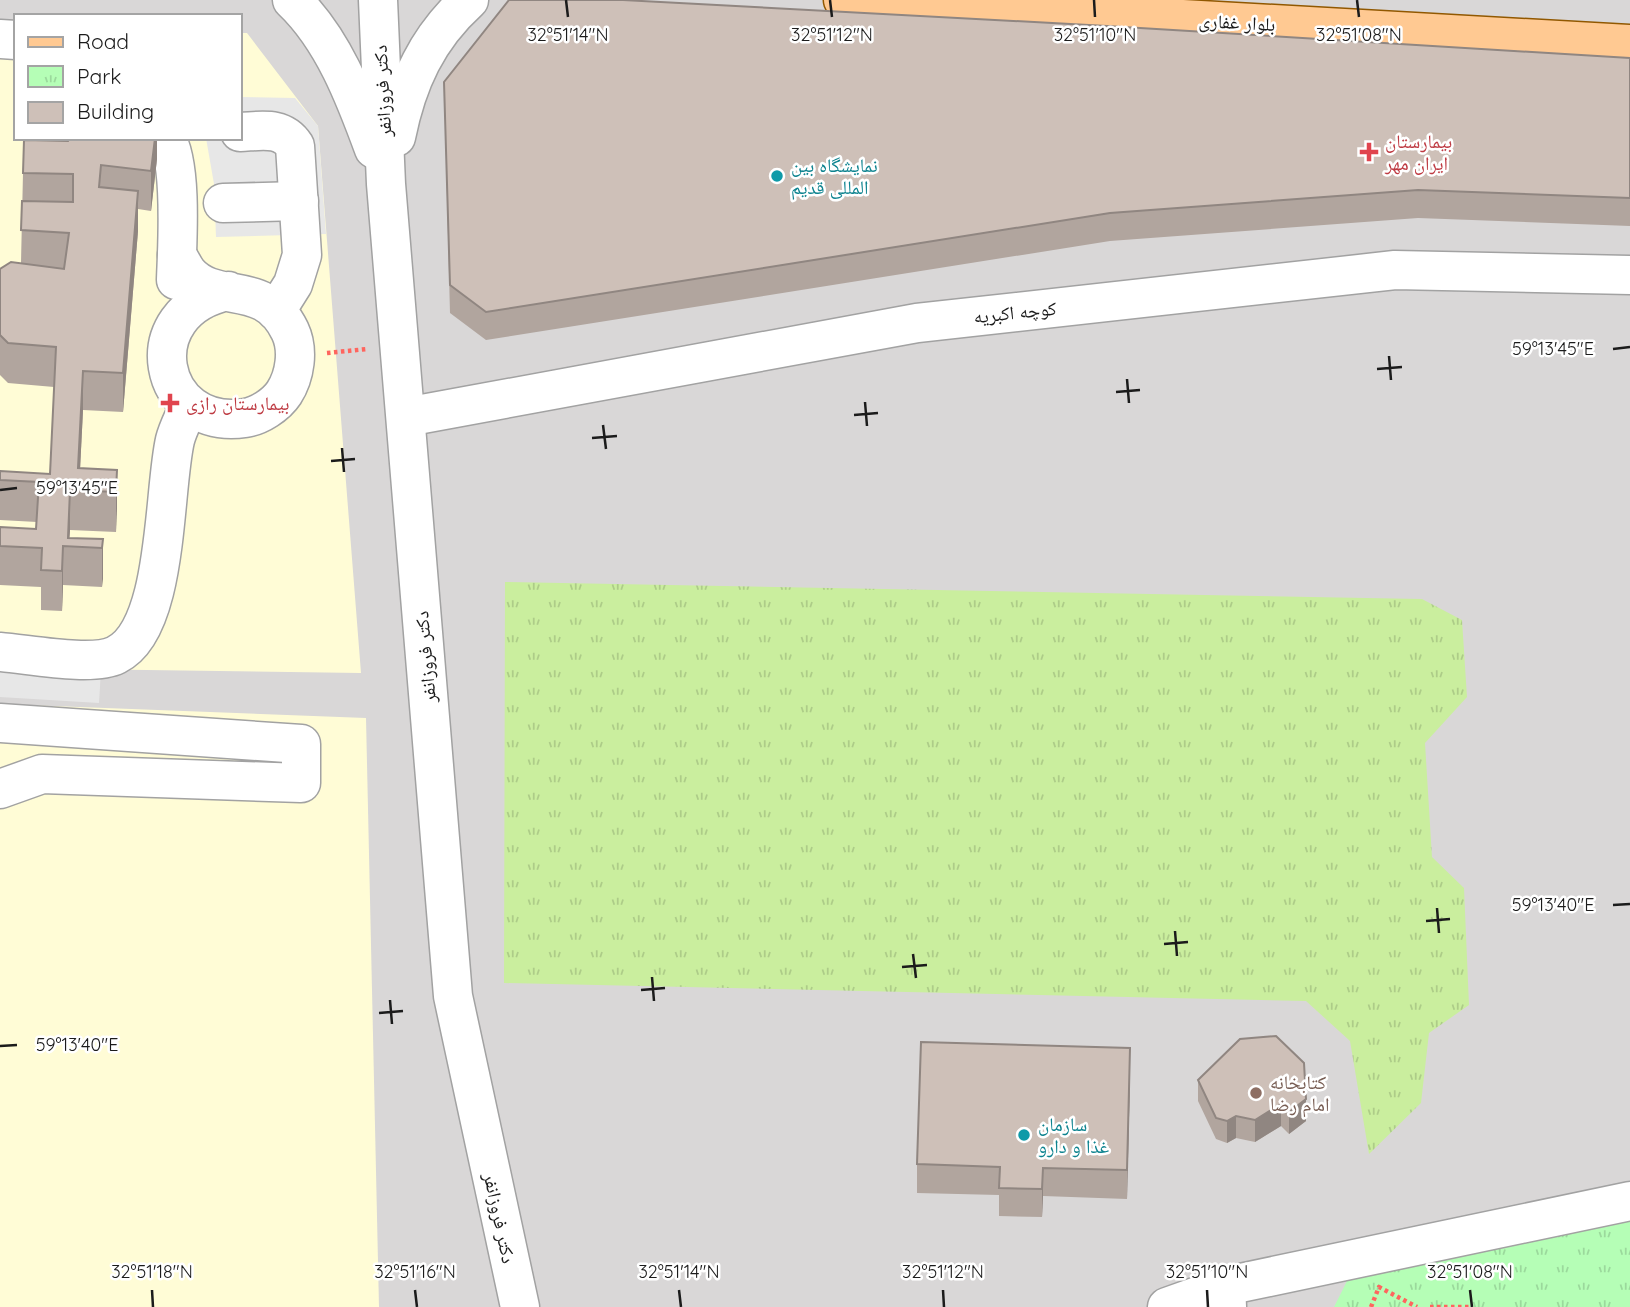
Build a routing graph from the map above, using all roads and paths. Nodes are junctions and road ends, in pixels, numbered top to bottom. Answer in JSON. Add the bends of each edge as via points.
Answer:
{"nodes":[{"id":1,"x":292,"y":0,"type":"edge"},
{"id":2,"x":378,"y":0,"type":"edge"},
{"id":3,"x":469,"y":0,"type":"edge"},
{"id":4,"x":843,"y":0,"type":"edge"},
{"id":5,"x":1630,"y":44,"type":"edge"},
{"id":6,"x":242,"y":132,"type":"edge"},
{"id":7,"x":167,"y":140,"type":"edge"},
{"id":8,"x":386,"y":184,"type":"junction"},
{"id":9,"x":299,"y":201,"type":"junction"},
{"id":10,"x":223,"y":203,"type":"dead end"},
{"id":11,"x":177,"y":255,"type":"junction"},
{"id":12,"x":1630,"y":275,"type":"edge"},
{"id":13,"x":228,"y":291,"type":"junction"},
{"id":14,"x":276,"y":311,"type":"junction"},
{"id":15,"x":175,"y":324,"type":"junction"},
{"id":16,"x":400,"y":346,"type":"junction"},
{"id":17,"x":295,"y":355,"type":"junction"},
{"id":18,"x":189,"y":405,"type":"junction"},
{"id":19,"x":406,"y":417,"type":"junction"},
{"id":20,"x":0,"y":652,"type":"edge"},
{"id":21,"x":0,"y":723,"type":"edge"},
{"id":22,"x":0,"y":789,"type":"edge"},
{"id":23,"x":1630,"y":1201,"type":"edge"},
{"id":24,"x":1226,"y":1297,"type":"edge"},
{"id":25,"x":520,"y":1307,"type":"edge"},
{"id":26,"x":1167,"y":1307,"type":"edge"},
{"id":27,"x":1370,"y":1307,"type":"edge"},
{"id":28,"x":1417,"y":1307,"type":"edge"},
{"id":29,"x":1430,"y":1307,"type":"edge"},
{"id":30,"x":1469,"y":1307,"type":"edge"}],
"edges":[{"from":1,"to":8,"type":"street","via":[[320,35],[352,90]]},
{"from":2,"to":8,"type":"street","name":"دکتر فروزانفر"},
{"from":3,"to":8,"type":"street","via":[[447,21],[418,62]]},
{"from":4,"to":5,"type":"main road","name":"بلوار غفاری"},
{"from":6,"to":9,"type":"street","via":[[288,135],[295,146]]},
{"from":7,"to":11,"type":"street","via":[[177,189]]},
{"from":8,"to":16,"type":"street","name":"دکتر فروزانفر"},
{"from":9,"to":10,"type":"street"},
{"from":9,"to":14,"type":"street","via":[[302,255],[293,284]]},
{"from":11,"to":13,"type":"street","via":[[194,279]]},
{"from":11,"to":15,"type":"street"},
{"from":12,"to":19,"type":"street","name":"کوچه اکبریه","via":[[1395,270],[917,323]]},
{"from":13,"to":14,"type":"street","via":[[249,294]]},
{"from":13,"to":15,"type":"street","via":[[189,307]]},
{"from":14,"to":17,"type":"street","via":[[292,335]]},
{"from":15,"to":18,"type":"street","via":[[167,345],[167,367],[175,388]]},
{"from":16,"to":17,"type":"path"},
{"from":16,"to":19,"type":"street","name":"دکتر فروزانفر"},
{"from":17,"to":18,"type":"street","via":[[283,394],[250,418],[230,421]]},
{"from":18,"to":20,"type":"street","via":[[176,438],[161,567],[132,643],[115,656],[89,659]]},
{"from":19,"to":25,"type":"street","name":"دکتر فروزانفر","via":[[453,996]]},
{"from":21,"to":22,"type":"street","via":[[300,744],[301,783],[42,774]]},
{"from":23,"to":24,"type":"street"},
{"from":24,"to":26,"type":"street"},
{"from":27,"to":28,"type":"path","via":[[1379,1287]]},
{"from":29,"to":30,"type":"path"}]}
